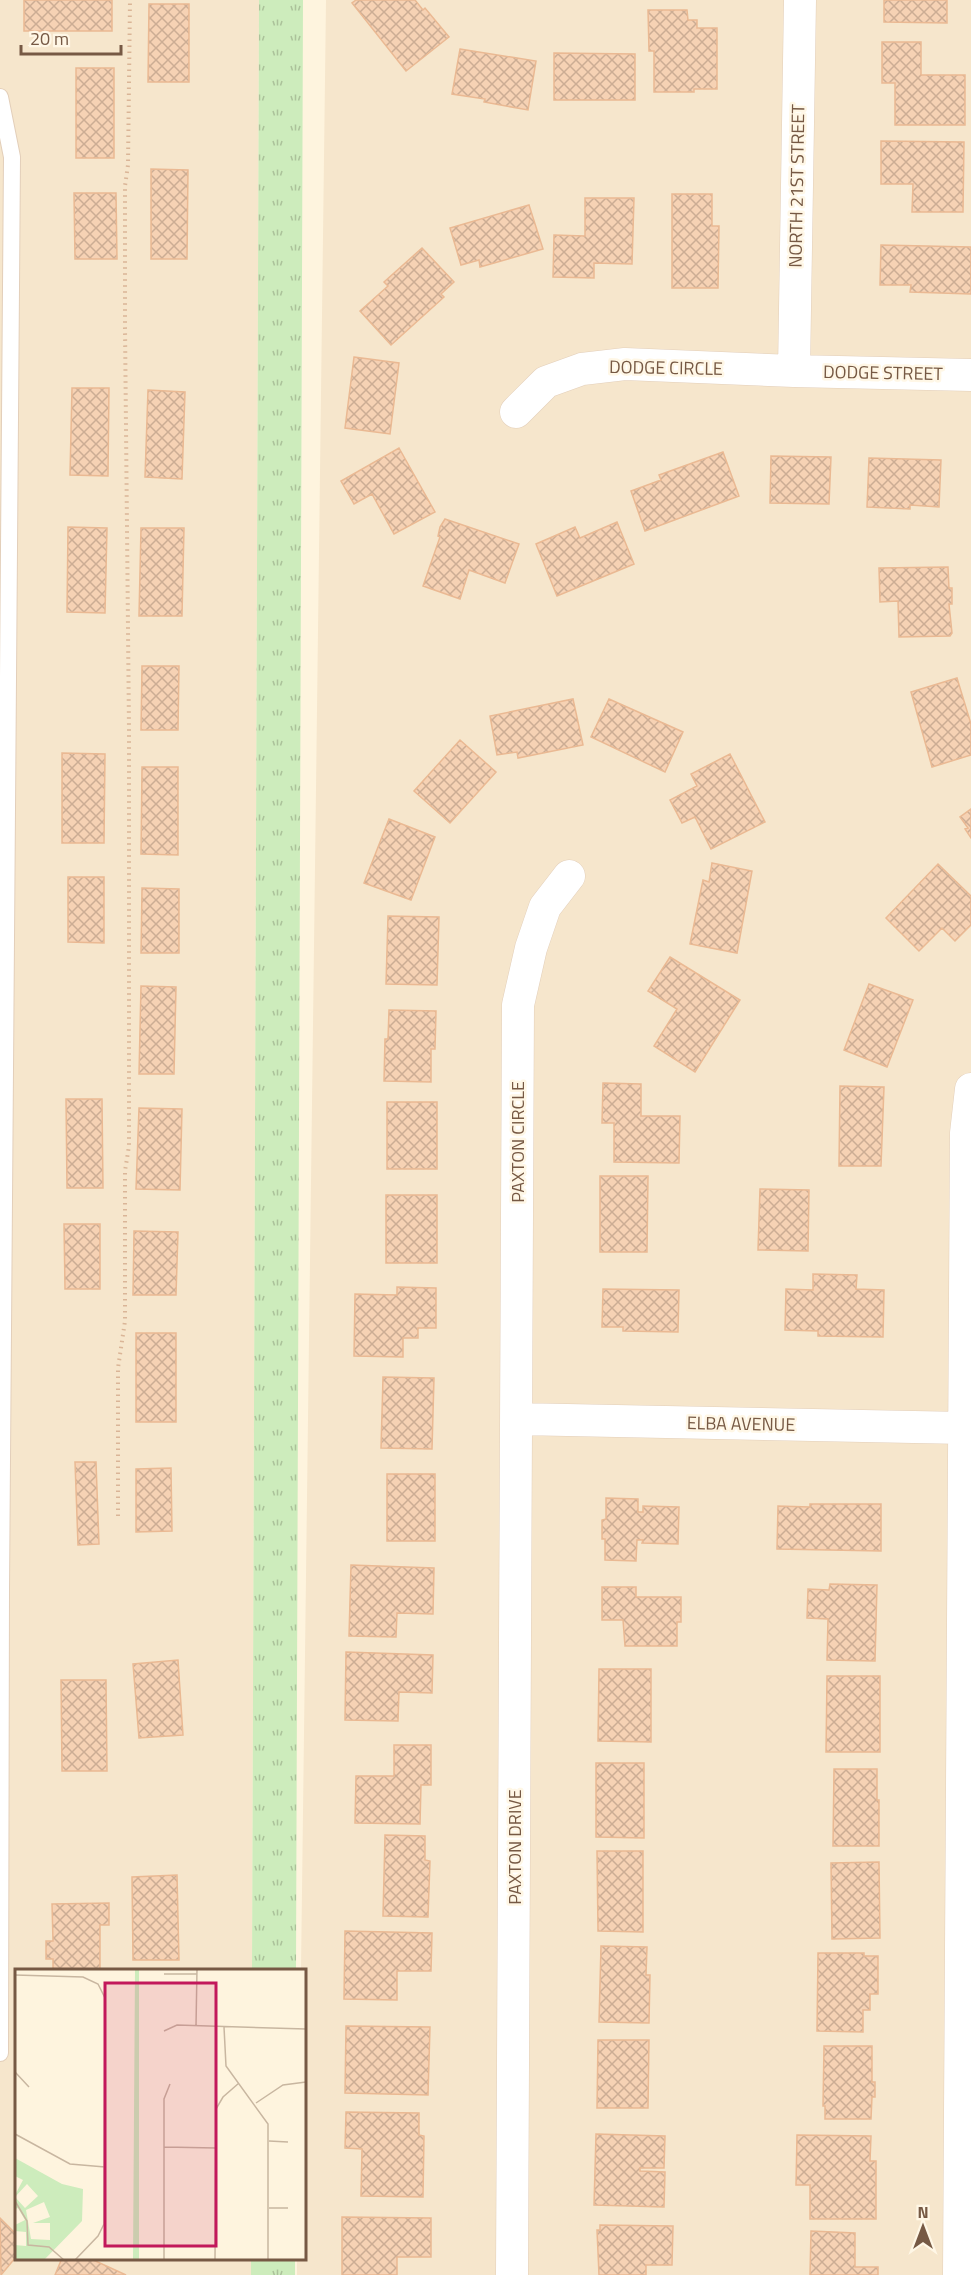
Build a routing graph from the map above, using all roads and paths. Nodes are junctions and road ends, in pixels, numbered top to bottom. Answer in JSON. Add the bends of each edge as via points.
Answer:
{"nodes":[{"id":1,"x":130,"y":0,"type":"edge"},
{"id":2,"x":800,"y":0,"type":"edge"},
{"id":3,"x":0,"y":97,"type":"edge"},
{"id":4,"x":794,"y":371,"type":"junction"},
{"id":5,"x":971,"y":375,"type":"edge"},
{"id":6,"x":516,"y":412,"type":"dead end"},
{"id":7,"x":568,"y":876,"type":"dead end"},
{"id":8,"x":971,"y":1089,"type":"edge"},
{"id":9,"x":518,"y":1419,"type":"junction"},
{"id":10,"x":964,"y":1428,"type":"junction"},
{"id":11,"x":118,"y":1516,"type":"dead end"},
{"id":12,"x":1,"y":1590,"type":"edge"},
{"id":13,"x":0,"y":2053,"type":"edge"},
{"id":14,"x":512,"y":2275,"type":"edge"},
{"id":15,"x":959,"y":2275,"type":"edge"}],
"edges":[{"from":1,"to":11,"type":"path","via":[[124,327],[129,1146],[125,1171],[124,1321],[118,1368]]},
{"from":2,"to":4,"type":"street","name":"NORTH 21ST STREET"},
{"from":3,"to":12,"type":"lane","via":[[12,157]]},
{"from":4,"to":5,"type":"street","name":"DODGE STREET"},
{"from":4,"to":6,"type":"street","name":"DODGE CIRCLE","via":[[625,364],[582,369],[546,381]]},
{"from":7,"to":9,"type":"street","name":"PAXTON CIRCLE","via":[[545,907],[518,1005]]},
{"from":8,"to":10,"type":"street","via":[[966,1133]]},
{"from":9,"to":10,"type":"street","name":"ELBA AVENUE"},
{"from":9,"to":14,"type":"street","name":"PAXTON DRIVE"},
{"from":10,"to":15,"type":"street"},
{"from":12,"to":13,"type":"lane"}]}
